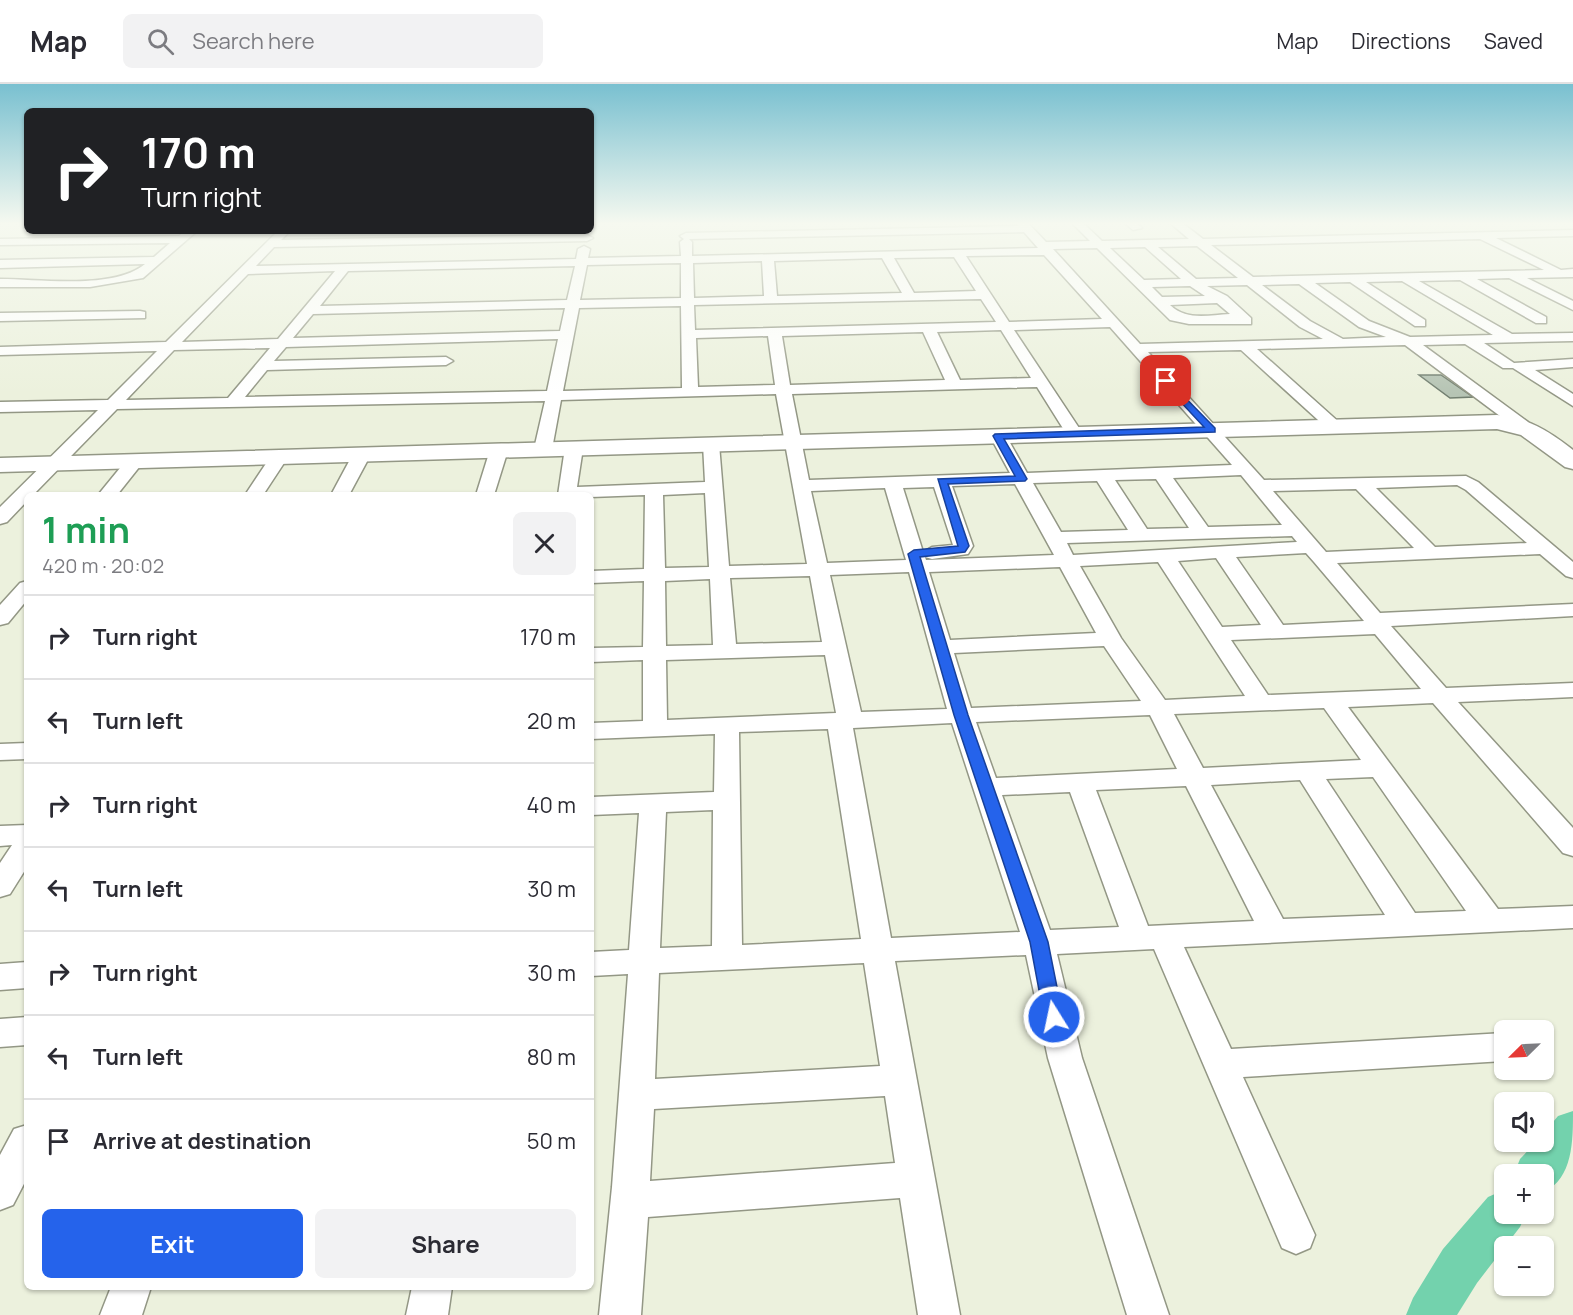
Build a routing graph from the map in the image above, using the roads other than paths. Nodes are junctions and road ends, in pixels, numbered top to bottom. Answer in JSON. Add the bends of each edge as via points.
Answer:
{"nodes":[{"id":1,"x":121,"y":279,"type":"edge"},
{"id":2,"x":235,"y":279,"type":"edge"},
{"id":3,"x":376,"y":279,"type":"edge"},
{"id":4,"x":578,"y":279,"type":"edge"},
{"id":5,"x":686,"y":279,"type":"edge"},
{"id":6,"x":772,"y":279,"type":"edge"},
{"id":7,"x":900,"y":279,"type":"edge"},
{"id":8,"x":975,"y":279,"type":"edge"},
{"id":9,"x":1074,"y":279,"type":"edge"},
{"id":10,"x":1135,"y":279,"type":"edge"},
{"id":11,"x":1189,"y":279,"type":"edge"},
{"id":12,"x":1250,"y":279,"type":"edge"},
{"id":13,"x":1330,"y":279,"type":"edge"},
{"id":14,"x":1353,"y":279,"type":"edge"},
{"id":15,"x":1407,"y":279,"type":"edge"},
{"id":16,"x":1468,"y":279,"type":"edge"},
{"id":17,"x":1521,"y":279,"type":"edge"},
{"id":18,"x":1302,"y":280,"type":"junction"},
{"id":19,"x":332,"y":281,"type":"joint"},
{"id":20,"x":20,"y":282,"type":"junction"},
{"id":21,"x":1253,"y":282,"type":"junction"},
{"id":22,"x":0,"y":283,"type":"edge"},
{"id":23,"x":1193,"y":283,"type":"junction"},
{"id":24,"x":1140,"y":284,"type":"junction"},
{"id":25,"x":985,"y":295,"type":"junction"},
{"id":26,"x":0,"y":296,"type":"edge"},
{"id":27,"x":910,"y":296,"type":"junction"},
{"id":28,"x":771,"y":298,"type":"junction"},
{"id":29,"x":1273,"y":298,"type":"junction"},
{"id":30,"x":1220,"y":299,"type":"junction"},
{"id":31,"x":687,"y":300,"type":"junction"},
{"id":32,"x":1158,"y":301,"type":"junction"},
{"id":33,"x":573,"y":303,"type":"junction"},
{"id":34,"x":1573,"y":306,"type":"edge"},
{"id":35,"x":307,"y":310,"type":"junction"},
{"id":36,"x":140,"y":315,"type":"dead end"},
{"id":37,"x":0,"y":317,"type":"edge"},
{"id":38,"x":1242,"y":318,"type":"junction"},
{"id":39,"x":1541,"y":320,"type":"dead end"},
{"id":40,"x":1113,"y":323,"type":"junction"},
{"id":41,"x":1420,"y":323,"type":"dead end"},
{"id":42,"x":1005,"y":326,"type":"junction"},
{"id":43,"x":928,"y":328,"type":"junction"},
{"id":44,"x":774,"y":332,"type":"junction"},
{"id":45,"x":688,"y":334,"type":"junction"},
{"id":46,"x":566,"y":335,"type":"junction"},
{"id":47,"x":1573,"y":337,"type":"edge"},
{"id":48,"x":453,"y":339,"type":"junction"},
{"id":49,"x":1510,"y":339,"type":"junction"},
{"id":50,"x":1468,"y":340,"type":"junction"},
{"id":51,"x":1408,"y":341,"type":"junction"},
{"id":52,"x":1341,"y":343,"type":"junction"},
{"id":53,"x":279,"y":344,"type":"junction"},
{"id":54,"x":1244,"y":345,"type":"junction"},
{"id":55,"x":1275,"y":345,"type":"junction"},
{"id":56,"x":167,"y":347,"type":"junction"},
{"id":57,"x":1136,"y":348,"type":"junction"},
{"id":58,"x":3,"y":353,"type":"edge"},
{"id":59,"x":1571,"y":358,"type":"edge"},
{"id":60,"x":446,"y":361,"type":"junction"},
{"id":61,"x":1508,"y":365,"type":"dead end"},
{"id":62,"x":263,"y":366,"type":"junction"},
{"id":63,"x":1041,"y":382,"type":"junction"},
{"id":64,"x":955,"y":385,"type":"junction"},
{"id":65,"x":1553,"y":388,"type":"junction"},
{"id":66,"x":1573,"y":388,"type":"edge"},
{"id":67,"x":783,"y":390,"type":"junction"},
{"id":68,"x":690,"y":392,"type":"junction"},
{"id":69,"x":554,"y":396,"type":"junction"},
{"id":70,"x":430,"y":399,"type":"junction"},
{"id":71,"x":1573,"y":401,"type":"edge"},
{"id":72,"x":232,"y":403,"type":"junction"},
{"id":73,"x":115,"y":405,"type":"junction"},
{"id":74,"x":0,"y":407,"type":"edge"},
{"id":75,"x":1522,"y":425,"type":"junction"},
{"id":76,"x":1335,"y":427,"type":"junction"},
{"id":77,"x":1211,"y":430,"type":"junction"},
{"id":78,"x":1075,"y":434,"type":"junction"},
{"id":79,"x":998,"y":436,"type":"junction"},
{"id":80,"x":792,"y":442,"type":"junction"},
{"id":81,"x":711,"y":444,"type":"junction"},
{"id":82,"x":574,"y":448,"type":"junction"},
{"id":83,"x":543,"y":449,"type":"junction"},
{"id":84,"x":500,"y":450,"type":"junction"},
{"id":85,"x":362,"y":454,"type":"junction"},
{"id":86,"x":279,"y":457,"type":"junction"},
{"id":87,"x":135,"y":461,"type":"junction"},
{"id":88,"x":1573,"y":462,"type":"edge"},
{"id":89,"x":56,"y":464,"type":"junction"},
{"id":90,"x":0,"y":465,"type":"edge"},
{"id":91,"x":1245,"y":470,"type":"junction"},
{"id":92,"x":1161,"y":473,"type":"junction"},
{"id":93,"x":1103,"y":476,"type":"junction"},
{"id":94,"x":1022,"y":479,"type":"junction"},
{"id":95,"x":941,"y":481,"type":"junction"},
{"id":96,"x":893,"y":483,"type":"junction"},
{"id":97,"x":1361,"y":483,"type":"junction"},
{"id":98,"x":802,"y":486,"type":"junction"},
{"id":99,"x":1259,"y":486,"type":"junction"},
{"id":100,"x":714,"y":488,"type":"junction"},
{"id":101,"x":654,"y":490,"type":"junction"},
{"id":102,"x":26,"y":492,"type":"edge"},
{"id":103,"x":109,"y":492,"type":"edge"},
{"id":104,"x":256,"y":492,"type":"edge"},
{"id":105,"x":342,"y":492,"type":"edge"},
{"id":106,"x":487,"y":492,"type":"edge"},
{"id":107,"x":567,"y":492,"type":"edge"},
{"id":108,"x":594,"y":493,"type":"edge"},
{"id":109,"x":24,"y":494,"type":"edge"},
{"id":110,"x":2,"y":515,"type":"edge"},
{"id":111,"x":1297,"y":530,"type":"junction"},
{"id":112,"x":1202,"y":533,"type":"junction"},
{"id":113,"x":1141,"y":535,"type":"junction"},
{"id":114,"x":1055,"y":538,"type":"junction"},
{"id":115,"x":1544,"y":548,"type":"junction"},
{"id":116,"x":1222,"y":552,"type":"junction"},
{"id":117,"x":1316,"y":552,"type":"junction"},
{"id":118,"x":1430,"y":553,"type":"junction"},
{"id":119,"x":1164,"y":555,"type":"junction"},
{"id":120,"x":916,"y":560,"type":"junction"},
{"id":121,"x":1068,"y":561,"type":"junction"},
{"id":122,"x":819,"y":570,"type":"junction"},
{"id":123,"x":1573,"y":572,"type":"edge"},
{"id":124,"x":720,"y":573,"type":"junction"},
{"id":125,"x":655,"y":575,"type":"junction"},
{"id":126,"x":594,"y":577,"type":"edge"},
{"id":127,"x":18,"y":595,"type":"edge"},
{"id":128,"x":1573,"y":610,"type":"edge"},
{"id":129,"x":0,"y":618,"type":"edge"},
{"id":130,"x":1377,"y":623,"type":"junction"},
{"id":131,"x":1277,"y":632,"type":"junction"},
{"id":132,"x":1216,"y":634,"type":"junction"},
{"id":133,"x":1110,"y":639,"type":"junction"},
{"id":134,"x":941,"y":647,"type":"junction"},
{"id":135,"x":835,"y":648,"type":"junction"},
{"id":136,"x":725,"y":651,"type":"junction"},
{"id":137,"x":653,"y":653,"type":"junction"},
{"id":138,"x":594,"y":655,"type":"edge"},
{"id":139,"x":1438,"y":695,"type":"junction"},
{"id":140,"x":1568,"y":695,"type":"edge"},
{"id":141,"x":1331,"y":700,"type":"junction"},
{"id":142,"x":1261,"y":703,"type":"junction"},
{"id":143,"x":1158,"y":707,"type":"junction"},
{"id":144,"x":961,"y":715,"type":"junction"},
{"id":145,"x":844,"y":720,"type":"junction"},
{"id":146,"x":727,"y":725,"type":"junction"},
{"id":147,"x":654,"y":728,"type":"junction"},
{"id":148,"x":594,"y":730,"type":"edge"},
{"id":149,"x":1380,"y":768,"type":"junction"},
{"id":150,"x":1308,"y":772,"type":"junction"},
{"id":151,"x":1195,"y":778,"type":"junction"},
{"id":152,"x":1080,"y":783,"type":"junction"},
{"id":153,"x":986,"y":787,"type":"junction"},
{"id":154,"x":727,"y":800,"type":"junction"},
{"id":155,"x":653,"y":803,"type":"junction"},
{"id":156,"x":594,"y":806,"type":"edge"},
{"id":157,"x":24,"y":835,"type":"edge"},
{"id":158,"x":0,"y":836,"type":"edge"},
{"id":159,"x":1573,"y":846,"type":"edge"},
{"id":160,"x":24,"y":850,"type":"edge"},
{"id":161,"x":0,"y":886,"type":"edge"},
{"id":162,"x":1573,"y":917,"type":"edge"},
{"id":163,"x":1490,"y":921,"type":"junction"},
{"id":164,"x":1407,"y":925,"type":"junction"},
{"id":165,"x":1274,"y":931,"type":"junction"},
{"id":166,"x":1151,"y":937,"type":"junction"},
{"id":167,"x":1039,"y":942,"type":"junction"},
{"id":168,"x":879,"y":950,"type":"junction"},
{"id":169,"x":727,"y":957,"type":"junction"},
{"id":170,"x":642,"y":961,"type":"junction"},
{"id":171,"x":594,"y":964,"type":"edge"},
{"id":172,"x":24,"y":975,"type":"edge"},
{"id":173,"x":0,"y":977,"type":"edge"},
{"id":174,"x":24,"y":1031,"type":"edge"},
{"id":175,"x":0,"y":1033,"type":"edge"},
{"id":176,"x":1494,"y":1048,"type":"edge"},
{"id":177,"x":1220,"y":1064,"type":"junction"},
{"id":178,"x":900,"y":1080,"type":"junction"},
{"id":179,"x":635,"y":1095,"type":"junction"},
{"id":180,"x":24,"y":1147,"type":"edge"},
{"id":181,"x":917,"y":1179,"type":"junction"},
{"id":182,"x":0,"y":1192,"type":"edge"},
{"id":183,"x":632,"y":1200,"type":"junction"},
{"id":184,"x":1296,"y":1235,"type":"dead end"},
{"id":185,"x":130,"y":1290,"type":"edge"},
{"id":186,"x":431,"y":1290,"type":"edge"},
{"id":187,"x":121,"y":1315,"type":"edge"},
{"id":188,"x":427,"y":1315,"type":"edge"},
{"id":189,"x":620,"y":1315,"type":"edge"},
{"id":190,"x":939,"y":1315,"type":"edge"},
{"id":191,"x":1148,"y":1315,"type":"edge"}],
"edges":[{"from":1,"to":20,"type":"street"},
{"from":2,"to":56,"type":"street"},
{"from":3,"to":19,"type":"street"},
{"from":4,"to":33,"type":"street"},
{"from":5,"to":31,"type":"street"},
{"from":6,"to":28,"type":"street"},
{"from":7,"to":27,"type":"street"},
{"from":8,"to":25,"type":"street"},
{"from":9,"to":40,"type":"street"},
{"from":10,"to":24,"type":"street"},
{"from":11,"to":23,"type":"street"},
{"from":12,"to":21,"type":"street"},
{"from":13,"to":18,"type":"street"},
{"from":14,"to":41,"type":"street"},
{"from":15,"to":49,"type":"street"},
{"from":16,"to":39,"type":"street"},
{"from":17,"to":34,"type":"street"},
{"from":18,"to":21,"type":"street"},
{"from":18,"to":51,"type":"street","via":[[1364,324]]},
{"from":19,"to":35,"type":"street"},
{"from":20,"to":22,"type":"street"},
{"from":20,"to":26,"type":"street"},
{"from":21,"to":23,"type":"street"},
{"from":21,"to":29,"type":"street"},
{"from":23,"to":24,"type":"street"},
{"from":23,"to":30,"type":"street"},
{"from":24,"to":32,"type":"street"},
{"from":25,"to":27,"type":"street"},
{"from":25,"to":42,"type":"street"},
{"from":27,"to":28,"type":"street"},
{"from":28,"to":31,"type":"street"},
{"from":29,"to":30,"type":"street"},
{"from":29,"to":52,"type":"street","via":[[1305,324]]},
{"from":30,"to":32,"type":"street"},
{"from":30,"to":38,"type":"street"},
{"from":31,"to":33,"type":"street"},
{"from":31,"to":45,"type":"street"},
{"from":32,"to":38,"type":"street","via":[[1183,320]]},
{"from":33,"to":35,"type":"street","via":[[466,301]]},
{"from":33,"to":46,"type":"street"},
{"from":35,"to":53,"type":"street"},
{"from":36,"to":37,"type":"street"},
{"from":38,"to":55,"type":"street"},
{"from":40,"to":42,"type":"street"},
{"from":40,"to":57,"type":"street"},
{"from":42,"to":43,"type":"street"},
{"from":42,"to":63,"type":"street"},
{"from":43,"to":44,"type":"street"},
{"from":43,"to":64,"type":"street"},
{"from":44,"to":45,"type":"street"},
{"from":44,"to":67,"type":"street"},
{"from":45,"to":68,"type":"street"},
{"from":46,"to":48,"type":"street"},
{"from":46,"to":69,"type":"street"},
{"from":47,"to":49,"type":"street"},
{"from":48,"to":53,"type":"street"},
{"from":48,"to":60,"type":"street"},
{"from":49,"to":50,"type":"street"},
{"from":50,"to":51,"type":"street"},
{"from":50,"to":61,"type":"street"},
{"from":51,"to":52,"type":"street"},
{"from":51,"to":75,"type":"street"},
{"from":52,"to":55,"type":"street"},
{"from":53,"to":56,"type":"street"},
{"from":53,"to":62,"type":"street"},
{"from":54,"to":55,"type":"street"},
{"from":54,"to":57,"type":"street"},
{"from":54,"to":76,"type":"street"},
{"from":56,"to":58,"type":"street"},
{"from":56,"to":73,"type":"street"},
{"from":57,"to":77,"type":"street"},
{"from":59,"to":65,"type":"street","via":[[1519,365]]},
{"from":60,"to":62,"type":"street"},
{"from":60,"to":70,"type":"street"},
{"from":62,"to":72,"type":"street"},
{"from":63,"to":64,"type":"street"},
{"from":63,"to":78,"type":"street"},
{"from":64,"to":67,"type":"street"},
{"from":65,"to":66,"type":"street"},
{"from":65,"to":71,"type":"street"},
{"from":67,"to":68,"type":"street"},
{"from":67,"to":80,"type":"street"},
{"from":68,"to":69,"type":"street"},
{"from":69,"to":70,"type":"street"},
{"from":69,"to":83,"type":"street"},
{"from":70,"to":72,"type":"street"},
{"from":72,"to":73,"type":"street"},
{"from":73,"to":74,"type":"street"},
{"from":73,"to":89,"type":"street"},
{"from":75,"to":76,"type":"street","via":[[1497,422]]},
{"from":75,"to":88,"type":"street"},
{"from":76,"to":77,"type":"street"},
{"from":77,"to":78,"type":"street"},
{"from":77,"to":91,"type":"street"},
{"from":78,"to":79,"type":"street"},
{"from":79,"to":80,"type":"street"},
{"from":79,"to":94,"type":"street"},
{"from":80,"to":81,"type":"street"},
{"from":80,"to":98,"type":"street"},
{"from":81,"to":82,"type":"street"},
{"from":81,"to":100,"type":"street"},
{"from":82,"to":83,"type":"street"},
{"from":82,"to":107,"type":"street"},
{"from":83,"to":84,"type":"street"},
{"from":84,"to":85,"type":"street"},
{"from":84,"to":106,"type":"street"},
{"from":85,"to":86,"type":"street"},
{"from":85,"to":105,"type":"street"},
{"from":86,"to":87,"type":"street"},
{"from":86,"to":104,"type":"street"},
{"from":87,"to":89,"type":"street"},
{"from":87,"to":103,"type":"street"},
{"from":89,"to":90,"type":"street"},
{"from":89,"to":102,"type":"street"},
{"from":91,"to":92,"type":"street"},
{"from":91,"to":99,"type":"street"},
{"from":92,"to":93,"type":"street"},
{"from":92,"to":112,"type":"street"},
{"from":93,"to":94,"type":"street"},
{"from":93,"to":113,"type":"street"},
{"from":94,"to":95,"type":"street"},
{"from":94,"to":114,"type":"street"},
{"from":95,"to":96,"type":"street"},
{"from":95,"to":120,"type":"street","via":[[962,550]]},
{"from":96,"to":98,"type":"street"},
{"from":96,"to":120,"type":"street"},
{"from":97,"to":99,"type":"street"},
{"from":97,"to":115,"type":"street","via":[[1467,483]]},
{"from":97,"to":118,"type":"street"},
{"from":98,"to":122,"type":"street"},
{"from":99,"to":111,"type":"street"},
{"from":100,"to":101,"type":"street"},
{"from":100,"to":124,"type":"street"},
{"from":101,"to":108,"type":"street"},
{"from":101,"to":125,"type":"street"},
{"from":109,"to":110,"type":"street"},
{"from":111,"to":112,"type":"street"},
{"from":111,"to":117,"type":"street"},
{"from":112,"to":113,"type":"street"},
{"from":113,"to":114,"type":"street"},
{"from":114,"to":121,"type":"street"},
{"from":115,"to":118,"type":"street"},
{"from":115,"to":123,"type":"street"},
{"from":116,"to":117,"type":"street"},
{"from":116,"to":119,"type":"street"},
{"from":116,"to":131,"type":"street"},
{"from":117,"to":118,"type":"street"},
{"from":117,"to":130,"type":"street"},
{"from":119,"to":121,"type":"street"},
{"from":119,"to":132,"type":"street"},
{"from":120,"to":121,"type":"street"},
{"from":120,"to":122,"type":"street"},
{"from":120,"to":134,"type":"street"},
{"from":121,"to":133,"type":"street"},
{"from":122,"to":124,"type":"street"},
{"from":122,"to":135,"type":"street"},
{"from":124,"to":125,"type":"street"},
{"from":124,"to":136,"type":"street"},
{"from":125,"to":126,"type":"street"},
{"from":125,"to":137,"type":"street"},
{"from":127,"to":129,"type":"street"},
{"from":128,"to":130,"type":"street"},
{"from":130,"to":131,"type":"street"},
{"from":130,"to":139,"type":"street"},
{"from":131,"to":132,"type":"street"},
{"from":132,"to":142,"type":"street"},
{"from":133,"to":134,"type":"street"},
{"from":133,"to":143,"type":"street"},
{"from":134,"to":144,"type":"street"},
{"from":135,"to":136,"type":"street"},
{"from":135,"to":145,"type":"street"},
{"from":136,"to":137,"type":"street"},
{"from":137,"to":138,"type":"street"},
{"from":137,"to":147,"type":"street"},
{"from":139,"to":140,"type":"street"},
{"from":139,"to":141,"type":"street"},
{"from":139,"to":159,"type":"street"},
{"from":141,"to":142,"type":"street"},
{"from":141,"to":149,"type":"street"},
{"from":142,"to":143,"type":"street"},
{"from":143,"to":144,"type":"street"},
{"from":143,"to":151,"type":"street"},
{"from":144,"to":145,"type":"street"},
{"from":144,"to":153,"type":"street"},
{"from":145,"to":146,"type":"street"},
{"from":145,"to":168,"type":"street"},
{"from":146,"to":147,"type":"street"},
{"from":146,"to":154,"type":"street"},
{"from":147,"to":148,"type":"street"},
{"from":149,"to":150,"type":"street"},
{"from":149,"to":163,"type":"street"},
{"from":150,"to":151,"type":"street"},
{"from":150,"to":164,"type":"street"},
{"from":151,"to":152,"type":"street"},
{"from":151,"to":165,"type":"street"},
{"from":152,"to":153,"type":"street"},
{"from":152,"to":166,"type":"street"},
{"from":153,"to":167,"type":"street"},
{"from":154,"to":155,"type":"street"},
{"from":154,"to":169,"type":"street"},
{"from":155,"to":156,"type":"street"},
{"from":155,"to":170,"type":"street"},
{"from":157,"to":158,"type":"street"},
{"from":160,"to":161,"type":"street"},
{"from":162,"to":163,"type":"street"},
{"from":163,"to":164,"type":"street"},
{"from":164,"to":165,"type":"street"},
{"from":165,"to":166,"type":"street"},
{"from":166,"to":167,"type":"street"},
{"from":166,"to":177,"type":"street"},
{"from":167,"to":168,"type":"street"},
{"from":167,"to":191,"type":"street","via":[[1065,1058]]},
{"from":168,"to":169,"type":"street"},
{"from":168,"to":178,"type":"street"},
{"from":169,"to":170,"type":"street"},
{"from":170,"to":171,"type":"street"},
{"from":170,"to":179,"type":"street"},
{"from":172,"to":173,"type":"street"},
{"from":174,"to":175,"type":"street"},
{"from":176,"to":177,"type":"street"},
{"from":177,"to":184,"type":"street"},
{"from":178,"to":179,"type":"street"},
{"from":178,"to":181,"type":"street"},
{"from":179,"to":183,"type":"street"},
{"from":180,"to":182,"type":"street"},
{"from":181,"to":183,"type":"street"},
{"from":181,"to":190,"type":"street"},
{"from":183,"to":189,"type":"street"},
{"from":185,"to":187,"type":"street"},
{"from":186,"to":188,"type":"street"}]}
